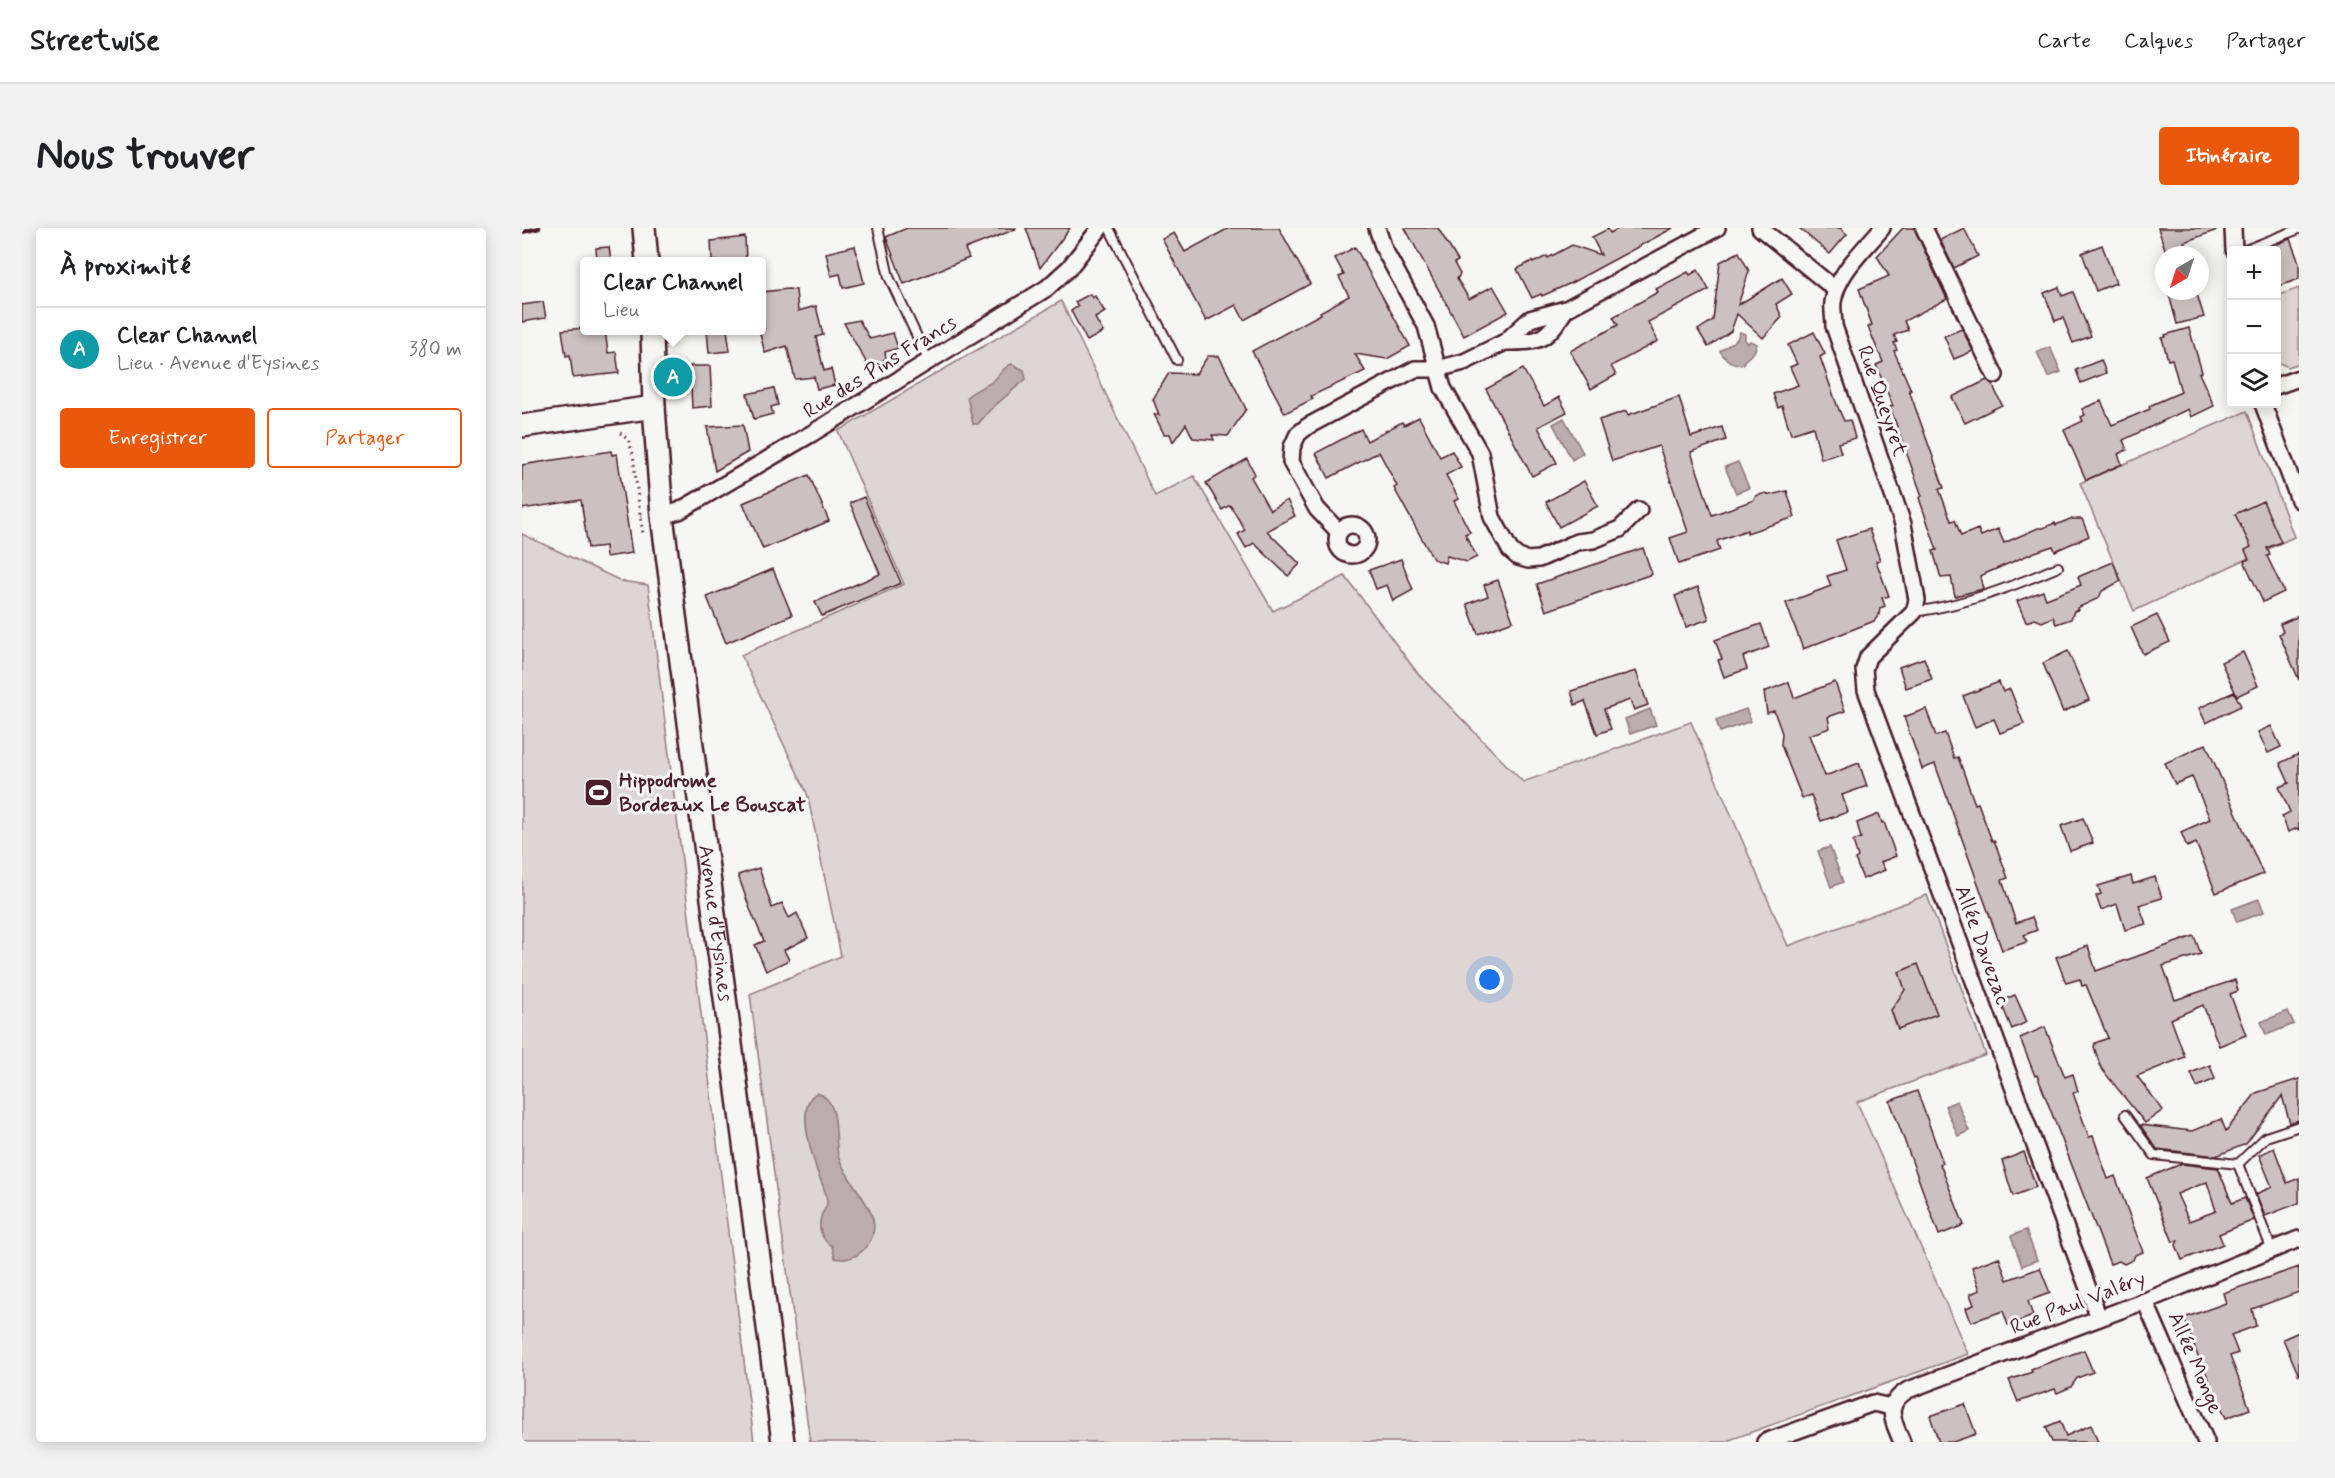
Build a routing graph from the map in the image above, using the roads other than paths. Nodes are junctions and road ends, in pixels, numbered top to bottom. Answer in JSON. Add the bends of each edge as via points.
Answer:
{"nodes":[{"id":1,"x":644,"y":228,"type":"edge"},
{"id":2,"x":878,"y":228,"type":"edge"},
{"id":3,"x":1100,"y":228,"type":"edge"},
{"id":4,"x":1109,"y":228,"type":"edge"},
{"id":5,"x":1377,"y":228,"type":"edge"},
{"id":6,"x":1717,"y":228,"type":"edge"},
{"id":7,"x":1760,"y":228,"type":"edge"},
{"id":8,"x":1882,"y":228,"type":"edge"},
{"id":9,"x":1924,"y":228,"type":"edge"},
{"id":10,"x":2233,"y":228,"type":"edge"},
{"id":11,"x":2299,"y":229,"type":"edge"},
{"id":12,"x":2234,"y":246,"type":"edge"},
{"id":13,"x":2255,"y":246,"type":"edge"},
{"id":14,"x":647,"y":257,"type":"edge"},
{"id":15,"x":1836,"y":290,"type":"junction"},
{"id":16,"x":1566,"y":309,"type":"junction"},
{"id":17,"x":652,"y":335,"type":"edge"},
{"id":18,"x":1505,"y":342,"type":"junction"},
{"id":19,"x":1177,"y":360,"type":"dead end"},
{"id":20,"x":929,"y":362,"type":"junction"},
{"id":21,"x":1437,"y":369,"type":"junction"},
{"id":22,"x":1995,"y":375,"type":"dead end"},
{"id":23,"x":2299,"y":378,"type":"edge"},
{"id":24,"x":2281,"y":385,"type":"edge"},
{"id":25,"x":654,"y":407,"type":"junction"},
{"id":26,"x":2264,"y":408,"type":"edge"},
{"id":27,"x":522,"y":426,"type":"edge"},
{"id":28,"x":2299,"y":500,"type":"edge"},
{"id":29,"x":1639,"y":510,"type":"dead end"},
{"id":30,"x":662,"y":516,"type":"junction"},
{"id":31,"x":1339,"y":532,"type":"dead end"},
{"id":32,"x":2058,"y":567,"type":"dead end"},
{"id":33,"x":1915,"y":606,"type":"junction"},
{"id":34,"x":2125,"y":1115,"type":"dead end"},
{"id":35,"x":2299,"y":1126,"type":"edge"},
{"id":36,"x":2238,"y":1164,"type":"junction"},
{"id":37,"x":2299,"y":1239,"type":"edge"},
{"id":38,"x":2272,"y":1250,"type":"junction"},
{"id":39,"x":2145,"y":1301,"type":"junction"},
{"id":40,"x":2099,"y":1318,"type":"junction"},
{"id":41,"x":1892,"y":1414,"type":"junction"},
{"id":42,"x":783,"y":1442,"type":"edge"},
{"id":43,"x":1765,"y":1442,"type":"edge"},
{"id":44,"x":1902,"y":1442,"type":"edge"},
{"id":45,"x":2205,"y":1442,"type":"edge"}],
"edges":[{"from":1,"to":14,"type":"street"},
{"from":2,"to":20,"type":"lane","via":[[889,277]]},
{"from":3,"to":20,"type":"street","name":"Rue des Pins Francs","via":[[1069,268],[1047,288]]},
{"from":4,"to":19,"type":"lane"},
{"from":5,"to":21,"type":"street","via":[[1384,249],[1426,326]]},
{"from":6,"to":16,"type":"street"},
{"from":7,"to":15,"type":"street"},
{"from":8,"to":15,"type":"street","name":"Rue Queyret"},
{"from":9,"to":22,"type":"street"},
{"from":10,"to":12,"type":"street"},
{"from":11,"to":13,"type":"lane"},
{"from":15,"to":33,"type":"street","name":"Rue Queyret","via":[[1834,326],[1903,524]]},
{"from":16,"to":18,"type":"street","via":[[1530,319]]},
{"from":16,"to":18,"type":"street","via":[[1551,332],[1541,339]]},
{"from":17,"to":25,"type":"street","name":"Avenue d'Eysines"},
{"from":18,"to":21,"type":"street","via":[[1464,362]]},
{"from":20,"to":30,"type":"street","name":"Rue des Pins Francs","via":[[679,511]]},
{"from":21,"to":29,"type":"street","via":[[1443,388],[1480,453],[1492,517],[1518,557],[1539,559],[1577,542],[1593,540],[1620,529]]},
{"from":21,"to":31,"type":"street","via":[[1415,369],[1298,434],[1291,462],[1317,509]]},
{"from":23,"to":24,"type":"street"},
{"from":25,"to":27,"type":"street"},
{"from":25,"to":30,"type":"street","name":"Avenue d'Eysines"},
{"from":26,"to":28,"type":"street"},
{"from":30,"to":42,"type":"street","name":"Avenue d'Eysines"},
{"from":32,"to":33,"type":"lane","via":[[1997,593],[1937,609]]},
{"from":33,"to":40,"type":"street","name":"Allée Davezac","via":[[1868,657],[1864,669],[1866,690]]},
{"from":34,"to":36,"type":"lane","via":[[2154,1155]]},
{"from":35,"to":36,"type":"lane","via":[[2266,1137]]},
{"from":36,"to":38,"type":"lane"},
{"from":37,"to":38,"type":"street","name":"Rue Paul Valéry"},
{"from":38,"to":39,"type":"street","name":"Rue Paul Valéry"},
{"from":39,"to":40,"type":"street","name":"Rue Paul Valéry"},
{"from":39,"to":45,"type":"street","name":"Allée Monge"},
{"from":40,"to":41,"type":"street","name":"Rue Paul Valéry","via":[[1908,1390],[1897,1396]]},
{"from":41,"to":43,"type":"street","via":[[1873,1403]]},
{"from":41,"to":44,"type":"street"}]}
